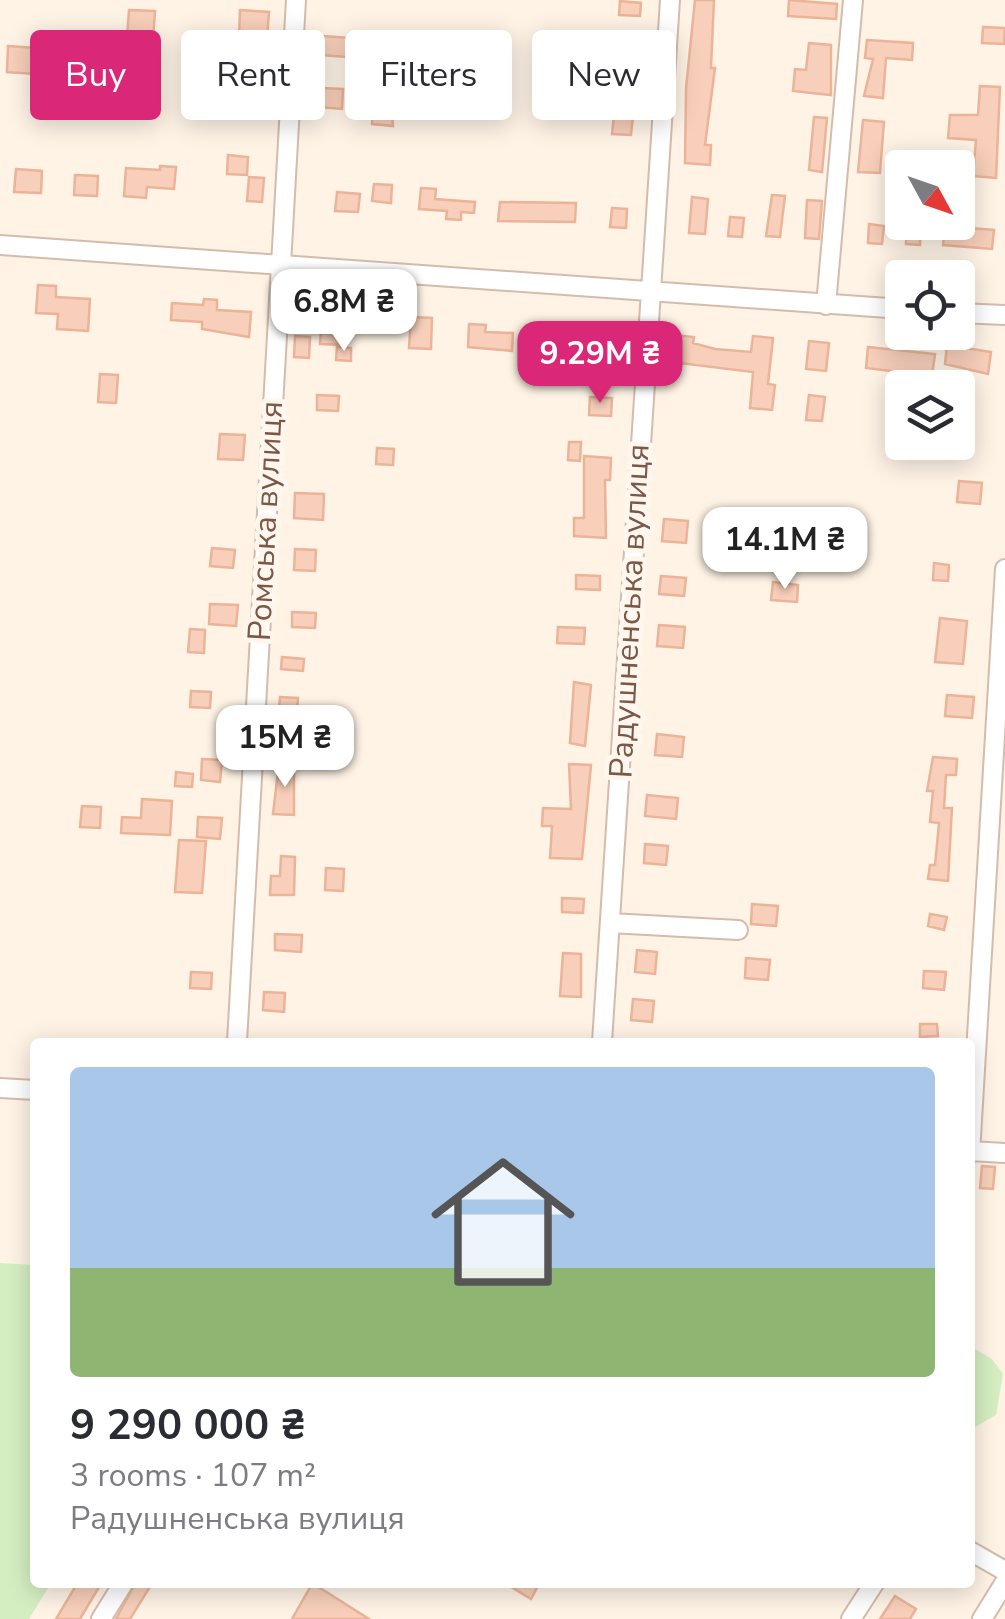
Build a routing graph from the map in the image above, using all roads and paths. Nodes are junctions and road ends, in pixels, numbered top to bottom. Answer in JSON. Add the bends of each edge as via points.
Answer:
{"nodes":[{"id":1,"x":296,"y":0,"type":"edge"},
{"id":2,"x":670,"y":0,"type":"edge"},
{"id":3,"x":853,"y":0,"type":"edge"},
{"id":4,"x":0,"y":245,"type":"edge"},
{"id":5,"x":279,"y":268,"type":"junction"},
{"id":6,"x":648,"y":292,"type":"junction"},
{"id":7,"x":826,"y":304,"type":"junction"},
{"id":8,"x":885,"y":308,"type":"edge"},
{"id":9,"x":975,"y":314,"type":"edge"},
{"id":10,"x":1005,"y":315,"type":"edge"},
{"id":11,"x":1005,"y":569,"type":"edge"},
{"id":12,"x":610,"y":924,"type":"junction"},
{"id":13,"x":738,"y":930,"type":"dead end"},
{"id":14,"x":237,"y":1038,"type":"edge"},
{"id":15,"x":602,"y":1038,"type":"edge"},
{"id":16,"x":975,"y":1069,"type":"edge"},
{"id":17,"x":0,"y":1088,"type":"edge"},
{"id":18,"x":30,"y":1090,"type":"edge"},
{"id":19,"x":975,"y":1152,"type":"edge"},
{"id":20,"x":1005,"y":1153,"type":"edge"},
{"id":21,"x":975,"y":1554,"type":"edge"},
{"id":22,"x":1005,"y":1571,"type":"edge"},
{"id":23,"x":1005,"y":1582,"type":"edge"},
{"id":24,"x":120,"y":1588,"type":"edge"},
{"id":25,"x":871,"y":1588,"type":"edge"},
{"id":26,"x":101,"y":1619,"type":"edge"},
{"id":27,"x":852,"y":1619,"type":"edge"},
{"id":28,"x":982,"y":1619,"type":"edge"}],
"edges":[{"from":1,"to":5,"type":"street","name":"Ромська вулиця"},
{"from":2,"to":6,"type":"street","name":"Радушненська вулиця"},
{"from":3,"to":7,"type":"street"},
{"from":4,"to":5,"type":"street"},
{"from":5,"to":6,"type":"street"},
{"from":5,"to":14,"type":"street","name":"Ромська вулиця"},
{"from":6,"to":7,"type":"street"},
{"from":6,"to":12,"type":"street","name":"Радушненська вулиця"},
{"from":7,"to":8,"type":"street"},
{"from":9,"to":10,"type":"street"},
{"from":11,"to":16,"type":"street"},
{"from":12,"to":13,"type":"street"},
{"from":12,"to":15,"type":"street","name":"Радушненська вулиця"},
{"from":17,"to":18,"type":"street"},
{"from":19,"to":20,"type":"street"},
{"from":21,"to":22,"type":"street"},
{"from":23,"to":28,"type":"street"},
{"from":24,"to":26,"type":"street"},
{"from":25,"to":27,"type":"street"}]}
